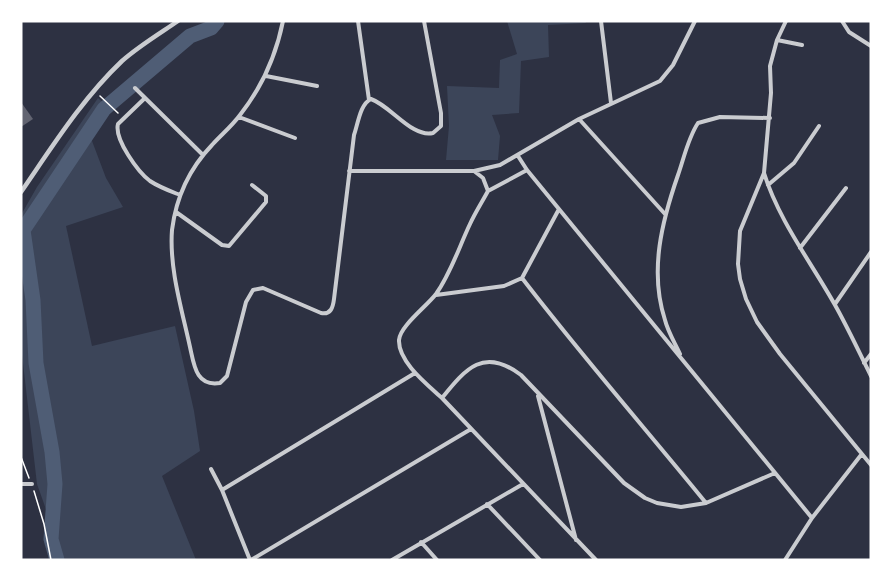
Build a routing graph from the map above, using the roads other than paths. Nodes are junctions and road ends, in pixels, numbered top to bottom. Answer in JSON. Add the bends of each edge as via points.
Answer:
{"nodes":[{"id":1,"x":178,"y":21,"type":"edge"},
{"id":2,"x":284,"y":21,"type":"edge"},
{"id":3,"x":358,"y":21,"type":"edge"},
{"id":4,"x":424,"y":21,"type":"edge"},
{"id":5,"x":601,"y":21,"type":"edge"},
{"id":6,"x":695,"y":21,"type":"edge"},
{"id":7,"x":786,"y":21,"type":"edge"},
{"id":8,"x":842,"y":21,"type":"edge"},
{"id":9,"x":777,"y":40,"type":"junction"},
{"id":10,"x":802,"y":45,"type":"dead end"},
{"id":11,"x":871,"y":46,"type":"edge"},
{"id":12,"x":266,"y":76,"type":"junction"},
{"id":13,"x":317,"y":86,"type":"dead end"},
{"id":14,"x":135,"y":88,"type":"dead end"},
{"id":15,"x":145,"y":98,"type":"junction"},
{"id":16,"x":369,"y":100,"type":"junction"},
{"id":17,"x":611,"y":103,"type":"junction"},
{"id":18,"x":238,"y":117,"type":"junction"},
{"id":19,"x":770,"y":118,"type":"junction"},
{"id":20,"x":579,"y":119,"type":"junction"},
{"id":21,"x":819,"y":126,"type":"dead end"},
{"id":22,"x":295,"y":138,"type":"dead end"},
{"id":23,"x":203,"y":155,"type":"junction"},
{"id":24,"x":518,"y":156,"type":"junction"},
{"id":25,"x":527,"y":170,"type":"junction"},
{"id":26,"x":349,"y":171,"type":"junction"},
{"id":27,"x":474,"y":171,"type":"junction"},
{"id":28,"x":764,"y":173,"type":"junction"},
{"id":29,"x":252,"y":185,"type":"dead end"},
{"id":30,"x":768,"y":185,"type":"junction"},
{"id":31,"x":846,"y":188,"type":"dead end"},
{"id":32,"x":488,"y":191,"type":"junction"},
{"id":33,"x":21,"y":192,"type":"edge"},
{"id":34,"x":180,"y":195,"type":"junction"},
{"id":35,"x":559,"y":209,"type":"junction"},
{"id":36,"x":176,"y":212,"type":"junction"},
{"id":37,"x":665,"y":214,"type":"junction"},
{"id":38,"x":800,"y":248,"type":"junction"},
{"id":39,"x":871,"y":252,"type":"edge"},
{"id":40,"x":522,"y":278,"type":"junction"},
{"id":41,"x":435,"y":295,"type":"junction"},
{"id":42,"x":835,"y":304,"type":"junction"},
{"id":43,"x":871,"y":354,"type":"edge"},
{"id":44,"x":683,"y":360,"type":"junction"},
{"id":45,"x":864,"y":363,"type":"junction"},
{"id":46,"x":415,"y":373,"type":"junction"},
{"id":47,"x":871,"y":376,"type":"edge"},
{"id":48,"x":537,"y":393,"type":"junction"},
{"id":49,"x":442,"y":398,"type":"junction"},
{"id":50,"x":471,"y":429,"type":"junction"},
{"id":51,"x":861,"y":455,"type":"junction"},
{"id":52,"x":871,"y":465,"type":"edge"},
{"id":53,"x":211,"y":469,"type":"dead end"},
{"id":54,"x":775,"y":473,"type":"junction"},
{"id":55,"x":21,"y":484,"type":"edge"},
{"id":56,"x":32,"y":484,"type":"road end"},
{"id":57,"x":524,"y":484,"type":"junction"},
{"id":58,"x":222,"y":490,"type":"junction"},
{"id":59,"x":706,"y":503,"type":"junction"},
{"id":60,"x":487,"y":504,"type":"junction"},
{"id":61,"x":812,"y":518,"type":"junction"},
{"id":62,"x":576,"y":541,"type":"junction"},
{"id":63,"x":421,"y":542,"type":"junction"},
{"id":64,"x":250,"y":560,"type":"edge"},
{"id":65,"x":392,"y":560,"type":"edge"},
{"id":66,"x":438,"y":560,"type":"edge"},
{"id":67,"x":540,"y":560,"type":"edge"},
{"id":68,"x":596,"y":560,"type":"edge"},
{"id":69,"x":785,"y":560,"type":"edge"}],
"edges":[{"from":1,"to":33,"type":"street","via":[[135,50],[109,74],[62,132]]},
{"from":2,"to":12,"type":"street"},
{"from":3,"to":16,"type":"street"},
{"from":4,"to":16,"type":"street","via":[[441,113],[439,129],[428,134],[420,132],[381,103]]},
{"from":5,"to":17,"type":"street"},
{"from":6,"to":17,"type":"street","via":[[673,65],[660,81]]},
{"from":7,"to":9,"type":"street"},
{"from":8,"to":11,"type":"street","via":[[849,32]]},
{"from":9,"to":10,"type":"street"},
{"from":9,"to":19,"type":"street","via":[[770,66]]},
{"from":12,"to":13,"type":"street"},
{"from":12,"to":18,"type":"street"},
{"from":14,"to":15,"type":"street"},
{"from":15,"to":23,"type":"street"},
{"from":15,"to":34,"type":"street","via":[[123,118],[117,126],[118,133],[134,164],[149,180]]},
{"from":16,"to":26,"type":"street","via":[[354,135]]},
{"from":17,"to":20,"type":"street"},
{"from":18,"to":22,"type":"street"},
{"from":18,"to":23,"type":"street"},
{"from":19,"to":28,"type":"street"},
{"from":19,"to":37,"type":"street","via":[[720,117],[698,123]]},
{"from":20,"to":24,"type":"street"},
{"from":20,"to":37,"type":"street"},
{"from":21,"to":30,"type":"street","via":[[794,163]]},
{"from":23,"to":34,"type":"street"},
{"from":24,"to":25,"type":"street"},
{"from":24,"to":27,"type":"street"},
{"from":25,"to":32,"type":"street"},
{"from":25,"to":35,"type":"street"},
{"from":26,"to":27,"type":"street"},
{"from":26,"to":36,"type":"street","via":[[331,310],[321,313],[262,288],[253,290],[246,302],[230,370],[220,383],[202,380],[194,364],[172,249]]},
{"from":27,"to":32,"type":"street","via":[[483,178]]},
{"from":28,"to":30,"type":"street"},
{"from":28,"to":51,"type":"street","via":[[740,231],[739,272],[746,299],[780,354]]},
{"from":29,"to":36,"type":"street","via":[[266,196],[266,202],[229,246]]},
{"from":30,"to":38,"type":"street"},
{"from":31,"to":38,"type":"street"},
{"from":32,"to":41,"type":"street"},
{"from":34,"to":36,"type":"street"},
{"from":35,"to":40,"type":"street"},
{"from":35,"to":44,"type":"street"},
{"from":37,"to":44,"type":"street","via":[[658,286],[665,320]]},
{"from":38,"to":42,"type":"street"},
{"from":39,"to":42,"type":"street"},
{"from":40,"to":41,"type":"street","via":[[504,286]]},
{"from":40,"to":59,"type":"street"},
{"from":41,"to":46,"type":"street","via":[[399,340],[402,354]]},
{"from":42,"to":45,"type":"street"},
{"from":43,"to":45,"type":"street"},
{"from":44,"to":54,"type":"street"},
{"from":45,"to":47,"type":"street"},
{"from":46,"to":49,"type":"street"},
{"from":46,"to":58,"type":"street"},
{"from":48,"to":49,"type":"street","via":[[521,375],[491,361],[472,366]]},
{"from":48,"to":59,"type":"street","via":[[634,492],[668,506]]},
{"from":48,"to":62,"type":"street"},
{"from":49,"to":50,"type":"street"},
{"from":50,"to":57,"type":"street"},
{"from":50,"to":64,"type":"street"},
{"from":51,"to":52,"type":"street"},
{"from":51,"to":61,"type":"street"},
{"from":53,"to":58,"type":"street"},
{"from":54,"to":59,"type":"street"},
{"from":54,"to":61,"type":"street"},
{"from":55,"to":56,"type":"street"},
{"from":57,"to":60,"type":"street"},
{"from":57,"to":62,"type":"street"},
{"from":58,"to":64,"type":"street"},
{"from":60,"to":63,"type":"street"},
{"from":60,"to":67,"type":"street"},
{"from":61,"to":69,"type":"street"},
{"from":62,"to":68,"type":"street"},
{"from":63,"to":65,"type":"street"},
{"from":63,"to":66,"type":"street"}]}
